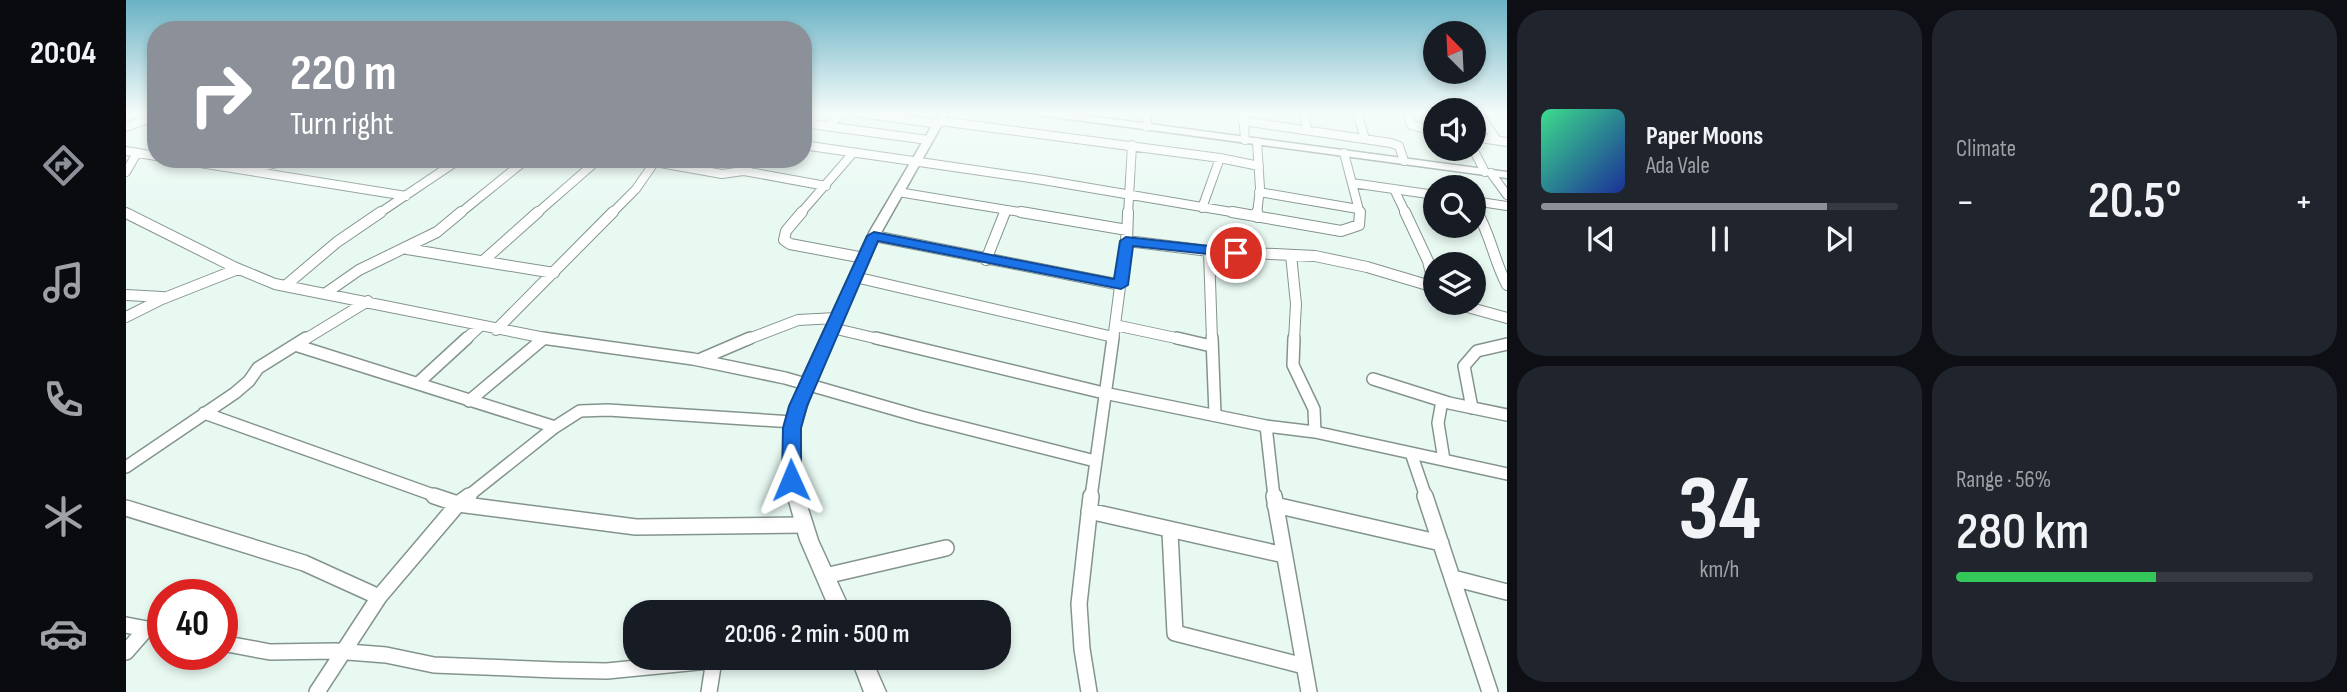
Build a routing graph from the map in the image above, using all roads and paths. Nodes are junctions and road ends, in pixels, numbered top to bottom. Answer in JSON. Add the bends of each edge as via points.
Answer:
{"nodes":[{"id":1,"x":926,"y":144,"type":"edge"},
{"id":2,"x":1127,"y":144,"type":"edge"},
{"id":3,"x":1257,"y":144,"type":"edge"},
{"id":4,"x":1275,"y":144,"type":"edge"},
{"id":5,"x":1394,"y":144,"type":"edge"},
{"id":6,"x":1132,"y":145,"type":"junction"},
{"id":7,"x":812,"y":146,"type":"edge"},
{"id":8,"x":126,"y":151,"type":"edge"},
{"id":9,"x":147,"y":152,"type":"edge"},
{"id":10,"x":853,"y":153,"type":"junction"},
{"id":11,"x":1344,"y":153,"type":"junction"},
{"id":12,"x":140,"y":154,"type":"junction"},
{"id":13,"x":147,"y":155,"type":"edge"},
{"id":14,"x":1220,"y":158,"type":"junction"},
{"id":15,"x":1404,"y":161,"type":"junction"},
{"id":16,"x":1481,"y":161,"type":"edge"},
{"id":17,"x":915,"y":163,"type":"junction"},
{"id":18,"x":1259,"y":166,"type":"junction"},
{"id":19,"x":231,"y":168,"type":"edge"},
{"id":20,"x":260,"y":168,"type":"edge"},
{"id":21,"x":447,"y":168,"type":"edge"},
{"id":22,"x":516,"y":168,"type":"edge"},
{"id":23,"x":589,"y":168,"type":"edge"},
{"id":24,"x":651,"y":168,"type":"edge"},
{"id":25,"x":692,"y":168,"type":"edge"},
{"id":26,"x":744,"y":170,"type":"joint"},
{"id":27,"x":250,"y":171,"type":"junction"},
{"id":28,"x":126,"y":172,"type":"edge"},
{"id":29,"x":1488,"y":172,"type":"junction"},
{"id":30,"x":1507,"y":175,"type":"edge"},
{"id":31,"x":1352,"y":183,"type":"junction"},
{"id":32,"x":826,"y":186,"type":"junction"},
{"id":33,"x":1394,"y":189,"type":"junction"},
{"id":34,"x":898,"y":192,"type":"junction"},
{"id":35,"x":1259,"y":192,"type":"junction"},
{"id":36,"x":1423,"y":193,"type":"edge"},
{"id":37,"x":1128,"y":195,"type":"junction"},
{"id":38,"x":1507,"y":195,"type":"edge"},
{"id":39,"x":406,"y":196,"type":"junction"},
{"id":40,"x":1486,"y":203,"type":"edge"},
{"id":41,"x":1507,"y":206,"type":"edge"},
{"id":42,"x":1202,"y":208,"type":"junction"},
{"id":43,"x":1358,"y":209,"type":"junction"},
{"id":44,"x":1006,"y":210,"type":"junction"},
{"id":45,"x":126,"y":213,"type":"edge"},
{"id":46,"x":1257,"y":217,"type":"junction"},
{"id":47,"x":1486,"y":228,"type":"edge"},
{"id":48,"x":874,"y":236,"type":"junction"},
{"id":49,"x":1127,"y":236,"type":"junction"},
{"id":50,"x":407,"y":249,"type":"junction"},
{"id":51,"x":1209,"y":251,"type":"junction"},
{"id":52,"x":1424,"y":252,"type":"edge"},
{"id":53,"x":1291,"y":255,"type":"junction"},
{"id":54,"x":864,"y":258,"type":"junction"},
{"id":55,"x":986,"y":260,"type":"junction"},
{"id":56,"x":483,"y":261,"type":"junction"},
{"id":57,"x":1502,"y":266,"type":"edge"},
{"id":58,"x":238,"y":269,"type":"junction"},
{"id":59,"x":554,"y":273,"type":"junction"},
{"id":60,"x":855,"y":277,"type":"junction"},
{"id":61,"x":1121,"y":285,"type":"junction"},
{"id":62,"x":1423,"y":285,"type":"edge"},
{"id":63,"x":1507,"y":285,"type":"edge"},
{"id":64,"x":285,"y":286,"type":"junction"},
{"id":65,"x":326,"y":293,"type":"junction"},
{"id":66,"x":126,"y":295,"type":"edge"},
{"id":67,"x":169,"y":296,"type":"junction"},
{"id":68,"x":368,"y":301,"type":"junction"},
{"id":69,"x":1486,"y":312,"type":"edge"},
{"id":70,"x":126,"y":317,"type":"edge"},
{"id":71,"x":1507,"y":318,"type":"edge"},
{"id":72,"x":834,"y":323,"type":"junction"},
{"id":73,"x":479,"y":327,"type":"junction"},
{"id":74,"x":496,"y":330,"type":"junction"},
{"id":75,"x":1114,"y":331,"type":"junction"},
{"id":76,"x":543,"y":339,"type":"junction"},
{"id":77,"x":1507,"y":344,"type":"edge"},
{"id":78,"x":295,"y":345,"type":"junction"},
{"id":79,"x":1211,"y":346,"type":"junction"},
{"id":80,"x":699,"y":360,"type":"junction"},
{"id":81,"x":1373,"y":379,"type":"dead end"},
{"id":82,"x":418,"y":383,"type":"junction"},
{"id":83,"x":807,"y":383,"type":"junction"},
{"id":84,"x":1104,"y":393,"type":"junction"},
{"id":85,"x":469,"y":401,"type":"junction"},
{"id":86,"x":1442,"y":401,"type":"junction"},
{"id":87,"x":1472,"y":408,"type":"junction"},
{"id":88,"x":204,"y":414,"type":"junction"},
{"id":89,"x":1215,"y":414,"type":"junction"},
{"id":90,"x":1507,"y":415,"type":"edge"},
{"id":91,"x":793,"y":422,"type":"junction"},
{"id":92,"x":1266,"y":426,"type":"junction"},
{"id":93,"x":555,"y":427,"type":"junction"},
{"id":94,"x":1315,"y":432,"type":"junction"},
{"id":95,"x":1411,"y":453,"type":"junction"},
{"id":96,"x":1444,"y":460,"type":"junction"},
{"id":97,"x":1095,"y":461,"type":"junction"},
{"id":98,"x":126,"y":467,"type":"edge"},
{"id":99,"x":1507,"y":474,"type":"edge"},
{"id":100,"x":458,"y":504,"type":"junction"},
{"id":101,"x":1275,"y":505,"type":"junction"},
{"id":102,"x":126,"y":508,"type":"edge"},
{"id":103,"x":1089,"y":511,"type":"junction"},
{"id":104,"x":805,"y":526,"type":"junction"},
{"id":105,"x":1170,"y":532,"type":"junction"},
{"id":106,"x":1441,"y":543,"type":"junction"},
{"id":107,"x":946,"y":548,"type":"dead end"},
{"id":108,"x":1284,"y":555,"type":"junction"},
{"id":109,"x":825,"y":576,"type":"junction"},
{"id":110,"x":1453,"y":578,"type":"junction"},
{"id":111,"x":1507,"y":592,"type":"edge"},
{"id":112,"x":380,"y":597,"type":"junction"},
{"id":113,"x":836,"y":600,"type":"edge"},
{"id":114,"x":126,"y":625,"type":"edge"},
{"id":115,"x":146,"y":629,"type":"joint"},
{"id":116,"x":238,"y":646,"type":"edge"},
{"id":117,"x":344,"y":651,"type":"junction"},
{"id":118,"x":126,"y":652,"type":"edge"},
{"id":119,"x":1304,"y":666,"type":"junction"},
{"id":120,"x":623,"y":669,"type":"edge"},
{"id":121,"x":713,"y":670,"type":"edge"},
{"id":122,"x":866,"y":670,"type":"edge"},
{"id":123,"x":317,"y":692,"type":"edge"},
{"id":124,"x":709,"y":692,"type":"edge"},
{"id":125,"x":875,"y":692,"type":"edge"},
{"id":126,"x":1089,"y":692,"type":"edge"},
{"id":127,"x":1309,"y":692,"type":"edge"},
{"id":128,"x":1490,"y":692,"type":"edge"}],
"edges":[{"from":1,"to":17,"type":"street"},
{"from":2,"to":6,"type":"street"},
{"from":3,"to":18,"type":"street"},
{"from":4,"to":11,"type":"street"},
{"from":5,"to":15,"type":"street"},
{"from":6,"to":14,"type":"street"},
{"from":6,"to":37,"type":"street"},
{"from":7,"to":10,"type":"street"},
{"from":8,"to":12,"type":"street"},
{"from":9,"to":12,"type":"street"},
{"from":10,"to":17,"type":"street"},
{"from":10,"to":32,"type":"street"},
{"from":11,"to":15,"type":"street"},
{"from":11,"to":31,"type":"street"},
{"from":12,"to":13,"type":"street"},
{"from":12,"to":28,"type":"street"},
{"from":14,"to":18,"type":"street"},
{"from":14,"to":42,"type":"street"},
{"from":15,"to":29,"type":"street"},
{"from":16,"to":29,"type":"street"},
{"from":17,"to":34,"type":"street"},
{"from":17,"to":37,"type":"street"},
{"from":18,"to":35,"type":"street"},
{"from":19,"to":27,"type":"street"},
{"from":20,"to":27,"type":"street"},
{"from":21,"to":39,"type":"street"},
{"from":22,"to":50,"type":"street","via":[[437,232]]},
{"from":23,"to":56,"type":"street"},
{"from":24,"to":59,"type":"street","via":[[636,190]]},
{"from":25,"to":26,"type":"street","via":[[729,173]]},
{"from":26,"to":32,"type":"street"},
{"from":27,"to":39,"type":"street"},
{"from":29,"to":30,"type":"street"},
{"from":29,"to":38,"type":"street"},
{"from":31,"to":33,"type":"street"},
{"from":31,"to":43,"type":"street"},
{"from":32,"to":54,"type":"street","via":[[786,231],[784,240]]},
{"from":33,"to":36,"type":"street"},
{"from":33,"to":52,"type":"street"},
{"from":34,"to":44,"type":"street"},
{"from":34,"to":48,"type":"street"},
{"from":35,"to":43,"type":"street"},
{"from":35,"to":46,"type":"street"},
{"from":37,"to":42,"type":"street"},
{"from":37,"to":49,"type":"street"},
{"from":39,"to":64,"type":"street","via":[[337,242]]},
{"from":40,"to":41,"type":"street"},
{"from":42,"to":46,"type":"street"},
{"from":43,"to":46,"type":"street","via":[[1361,223],[1342,232]]},
{"from":44,"to":49,"type":"street"},
{"from":44,"to":55,"type":"street"},
{"from":45,"to":58,"type":"street"},
{"from":47,"to":57,"type":"street"},
{"from":48,"to":54,"type":"street"},
{"from":48,"to":55,"type":"street"},
{"from":49,"to":51,"type":"street"},
{"from":49,"to":61,"type":"street"},
{"from":50,"to":56,"type":"street"},
{"from":50,"to":65,"type":"street","via":[[359,270]]},
{"from":51,"to":53,"type":"street"},
{"from":51,"to":79,"type":"street"},
{"from":53,"to":62,"type":"street","via":[[1342,261]]},
{"from":53,"to":94,"type":"street","via":[[1296,304],[1293,365],[1314,409]]},
{"from":54,"to":60,"type":"street"},
{"from":55,"to":61,"type":"street"},
{"from":56,"to":59,"type":"street"},
{"from":57,"to":63,"type":"street"},
{"from":58,"to":64,"type":"street"},
{"from":58,"to":67,"type":"street"},
{"from":59,"to":74,"type":"street"},
{"from":60,"to":72,"type":"street"},
{"from":60,"to":75,"type":"street"},
{"from":61,"to":75,"type":"street"},
{"from":64,"to":65,"type":"street"},
{"from":65,"to":68,"type":"street"},
{"from":66,"to":67,"type":"street"},
{"from":67,"to":70,"type":"street"},
{"from":68,"to":73,"type":"street"},
{"from":68,"to":78,"type":"street"},
{"from":69,"to":71,"type":"street"},
{"from":72,"to":80,"type":"street","via":[[809,318],[787,322]]},
{"from":72,"to":83,"type":"street"},
{"from":72,"to":84,"type":"street"},
{"from":73,"to":74,"type":"street"},
{"from":73,"to":82,"type":"street"},
{"from":74,"to":76,"type":"street"},
{"from":75,"to":79,"type":"street"},
{"from":75,"to":84,"type":"street"},
{"from":76,"to":80,"type":"street"},
{"from":76,"to":85,"type":"street"},
{"from":77,"to":87,"type":"street","via":[[1477,351],[1464,366]]},
{"from":78,"to":82,"type":"street"},
{"from":78,"to":88,"type":"street","via":[[258,368],[242,387]]},
{"from":79,"to":89,"type":"street"},
{"from":80,"to":83,"type":"street"},
{"from":81,"to":86,"type":"street"},
{"from":82,"to":85,"type":"street"},
{"from":83,"to":91,"type":"street"},
{"from":83,"to":97,"type":"street"},
{"from":84,"to":89,"type":"street"},
{"from":84,"to":97,"type":"street"},
{"from":85,"to":93,"type":"street"},
{"from":86,"to":87,"type":"street"},
{"from":86,"to":96,"type":"street","via":[[1438,423]]},
{"from":87,"to":90,"type":"street"},
{"from":88,"to":98,"type":"street"},
{"from":88,"to":100,"type":"street"},
{"from":89,"to":92,"type":"street"},
{"from":91,"to":93,"type":"street","via":[[608,410],[580,411]]},
{"from":91,"to":104,"type":"street","via":[[791,480]]},
{"from":92,"to":94,"type":"street"},
{"from":92,"to":101,"type":"street"},
{"from":93,"to":100,"type":"street"},
{"from":94,"to":95,"type":"street"},
{"from":95,"to":96,"type":"street"},
{"from":95,"to":106,"type":"street"},
{"from":96,"to":99,"type":"street"},
{"from":97,"to":103,"type":"street"},
{"from":100,"to":104,"type":"street","via":[[636,527]]},
{"from":100,"to":112,"type":"street"},
{"from":101,"to":106,"type":"street"},
{"from":101,"to":108,"type":"street"},
{"from":102,"to":112,"type":"street","via":[[304,564]]},
{"from":103,"to":105,"type":"street"},
{"from":103,"to":126,"type":"street","via":[[1079,604]]},
{"from":104,"to":109,"type":"street"},
{"from":105,"to":108,"type":"street"},
{"from":105,"to":119,"type":"street","via":[[1175,633]]},
{"from":106,"to":110,"type":"street"},
{"from":107,"to":109,"type":"street"},
{"from":108,"to":119,"type":"street"},
{"from":109,"to":113,"type":"street"},
{"from":110,"to":111,"type":"street"},
{"from":110,"to":128,"type":"street"},
{"from":112,"to":117,"type":"street"},
{"from":114,"to":115,"type":"street"},
{"from":115,"to":118,"type":"street"},
{"from":116,"to":117,"type":"street","via":[[270,652]]},
{"from":117,"to":120,"type":"street","via":[[434,665]]},
{"from":117,"to":123,"type":"street"},
{"from":119,"to":127,"type":"street"},
{"from":121,"to":124,"type":"street"},
{"from":122,"to":125,"type":"street"}]}
